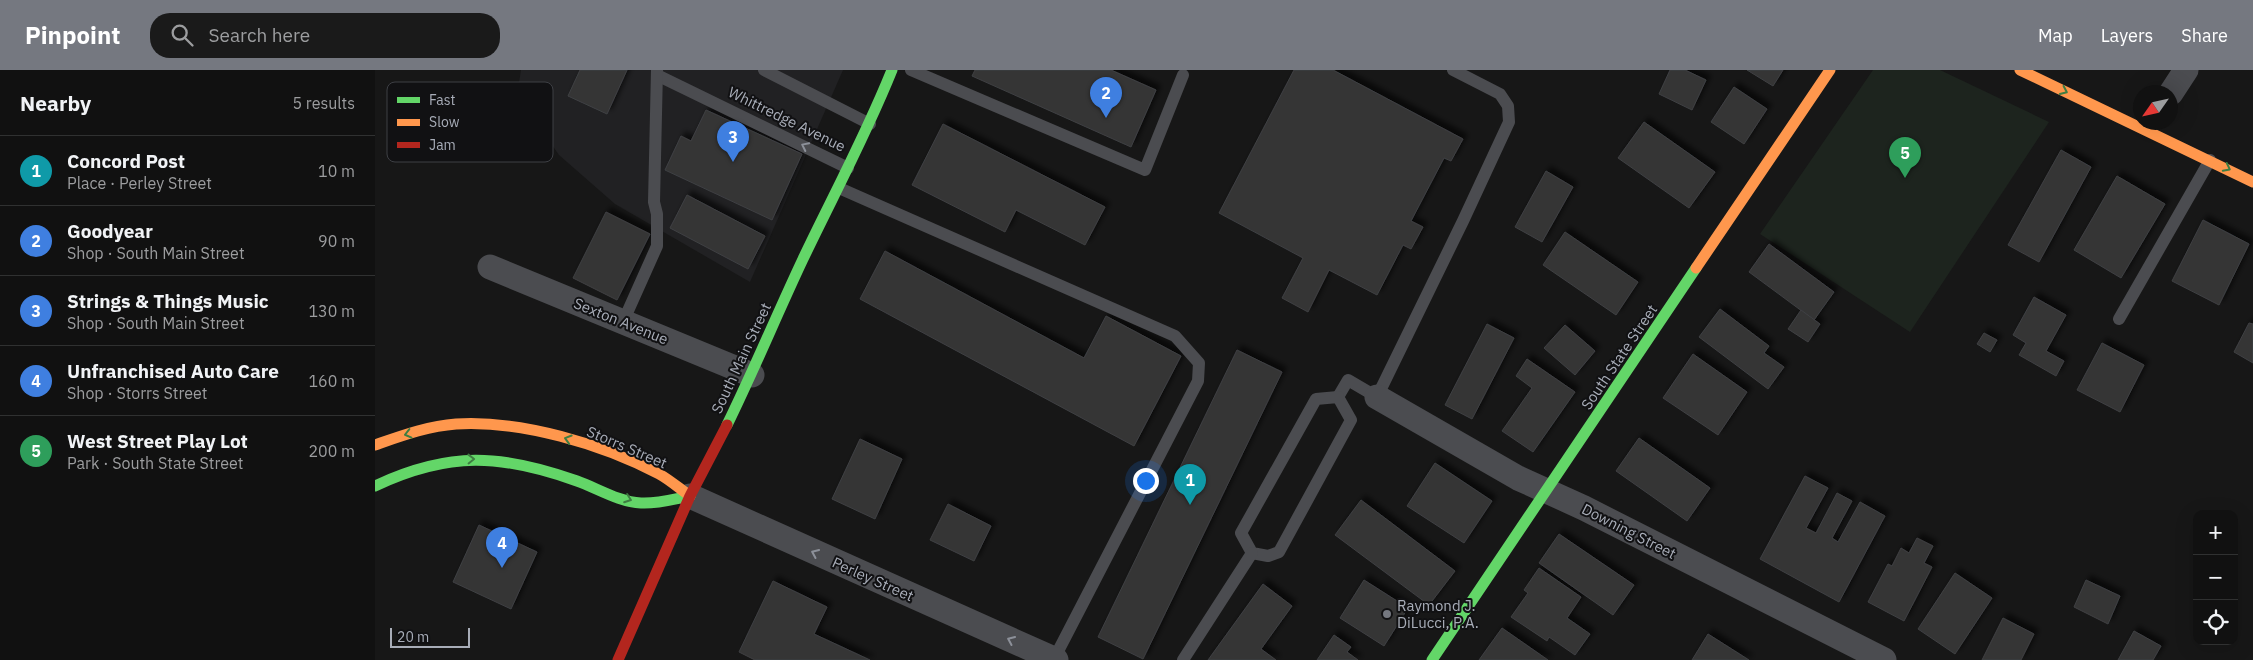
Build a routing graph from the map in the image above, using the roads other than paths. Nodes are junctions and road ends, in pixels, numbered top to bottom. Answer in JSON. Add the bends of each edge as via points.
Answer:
{"nodes":[{"id":1,"x":764,"y":70,"type":"edge"},
{"id":2,"x":892,"y":70,"type":"edge"},
{"id":3,"x":911,"y":70,"type":"edge"},
{"id":4,"x":1453,"y":70,"type":"edge"},
{"id":5,"x":1830,"y":70,"type":"edge"},
{"id":6,"x":2020,"y":70,"type":"edge"},
{"id":7,"x":2185,"y":70,"type":"edge"},
{"id":8,"x":657,"y":72,"type":"edge"},
{"id":9,"x":782,"y":75,"type":"edge"},
{"id":10,"x":1183,"y":75,"type":"dead end"},
{"id":11,"x":2176,"y":85,"type":"edge"},
{"id":12,"x":2133,"y":119,"type":"edge"},
{"id":13,"x":870,"y":124,"type":"junction"},
{"id":14,"x":2157,"y":130,"type":"edge"},
{"id":15,"x":2210,"y":160,"type":"junction"},
{"id":16,"x":848,"y":168,"type":"junction"},
{"id":17,"x":2253,"y":182,"type":"edge"},
{"id":18,"x":839,"y":188,"type":"junction"},
{"id":19,"x":490,"y":267,"type":"dead end"},
{"id":20,"x":2119,"y":319,"type":"dead end"},
{"id":21,"x":623,"y":322,"type":"junction"},
{"id":22,"x":752,"y":375,"type":"junction"},
{"id":23,"x":1377,"y":396,"type":"junction"},
{"id":24,"x":1338,"y":397,"type":"junction"},
{"id":25,"x":375,"y":445,"type":"edge"},
{"id":26,"x":375,"y":486,"type":"edge"},
{"id":27,"x":1547,"y":490,"type":"junction"},
{"id":28,"x":691,"y":496,"type":"junction"},
{"id":29,"x":1252,"y":553,"type":"junction"},
{"id":30,"x":618,"y":660,"type":"edge"},
{"id":31,"x":1055,"y":660,"type":"edge"},
{"id":32,"x":1183,"y":660,"type":"edge"},
{"id":33,"x":1432,"y":660,"type":"edge"},
{"id":34,"x":1884,"y":660,"type":"edge"}],
"edges":[{"from":1,"to":9,"type":"lane"},
{"from":2,"to":13,"type":"street","name":"South Main Street"},
{"from":3,"to":10,"type":"lane","via":[[1145,170]]},
{"from":4,"to":23,"type":"lane","via":[[1500,94],[1508,106],[1509,122]]},
{"from":5,"to":27,"type":"street","name":"South State Street"},
{"from":6,"to":12,"type":"street","one_way":true},
{"from":7,"to":11,"type":"street"},
{"from":16,"to":8,"type":"lane","name":"Whittredge Avenue","one_way":true},
{"from":8,"to":21,"type":"lane","via":[[654,202],[657,246]]},
{"from":9,"to":13,"type":"lane"},
{"from":13,"to":16,"type":"street","name":"South Main Street"},
{"from":14,"to":15,"type":"street"},
{"from":15,"to":17,"type":"street","one_way":true},
{"from":15,"to":20,"type":"lane"},
{"from":16,"to":18,"type":"street","name":"South Main Street"},
{"from":18,"to":22,"type":"street","name":"South Main Street"},
{"from":18,"to":31,"type":"lane","via":[[1175,336],[1199,363],[1197,382]]},
{"from":19,"to":21,"type":"street","name":"Sexton Avenue"},
{"from":21,"to":22,"type":"street","name":"Sexton Avenue"},
{"from":22,"to":28,"type":"street","name":"South Main Street"},
{"from":23,"to":24,"type":"lane","via":[[1348,380]]},
{"from":23,"to":27,"type":"street","name":"Downing Street","via":[[1518,478]]},
{"from":24,"to":29,"type":"lane","via":[[1316,400],[1241,533]]},
{"from":24,"to":29,"type":"lane","via":[[1351,420],[1279,552],[1269,556]]},
{"from":28,"to":25,"type":"street","name":"Storrs Street","one_way":true,"via":[[654,471],[567,438],[533,431],[467,424],[433,427]]},
{"from":26,"to":28,"type":"street","one_way":true,"via":[[415,468],[446,460],[472,458],[544,470],[639,503]]},
{"from":27,"to":33,"type":"street","name":"South State Street"},
{"from":27,"to":34,"type":"street","name":"Downing Street"},
{"from":28,"to":30,"type":"street","name":"South Main Street"},
{"from":31,"to":28,"type":"street","name":"Perley Street","one_way":true},
{"from":29,"to":32,"type":"lane"}]}
